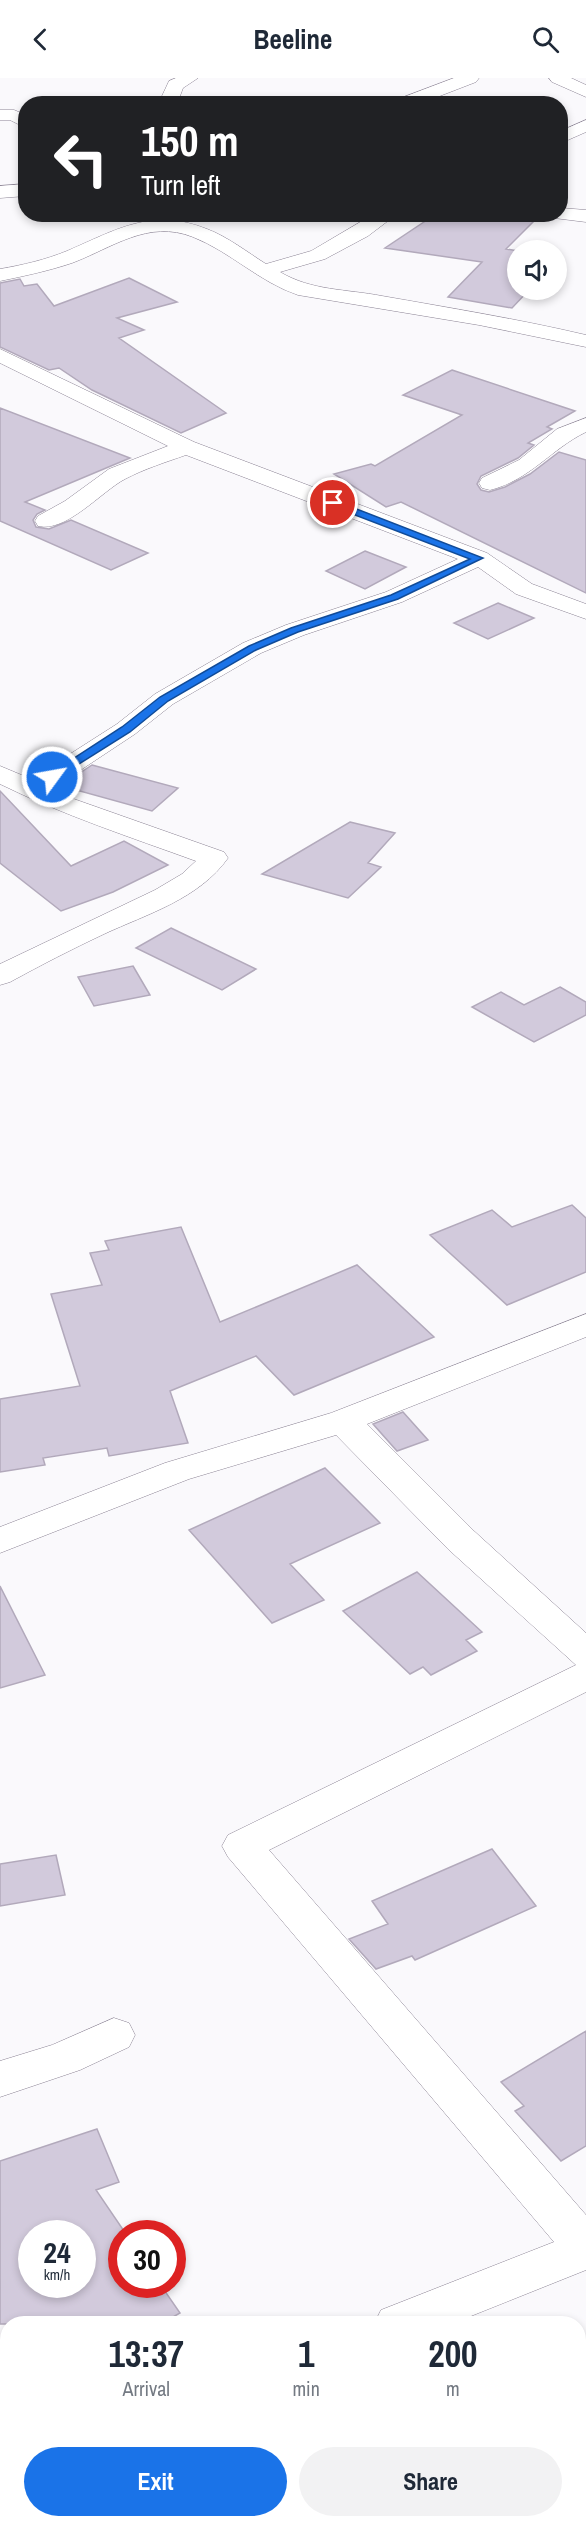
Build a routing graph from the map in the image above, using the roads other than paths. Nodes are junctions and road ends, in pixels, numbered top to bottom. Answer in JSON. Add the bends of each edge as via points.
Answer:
{"nodes":[{"id":1,"x":189,"y":78,"type":"edge"},
{"id":2,"x":470,"y":78,"type":"edge"},
{"id":3,"x":558,"y":78,"type":"edge"},
{"id":4,"x":585,"y":90,"type":"edge"},
{"id":5,"x":171,"y":96,"type":"edge"},
{"id":6,"x":423,"y":96,"type":"edge"},
{"id":7,"x":0,"y":115,"type":"edge"},
{"id":8,"x":18,"y":118,"type":"edge"},
{"id":9,"x":586,"y":125,"type":"edge"},
{"id":10,"x":568,"y":134,"type":"edge"},
{"id":11,"x":18,"y":191,"type":"edge"},
{"id":12,"x":0,"y":192,"type":"edge"},
{"id":13,"x":568,"y":215,"type":"edge"},
{"id":14,"x":586,"y":216,"type":"edge"},
{"id":15,"x":374,"y":222,"type":"edge"},
{"id":16,"x":263,"y":271,"type":"junction"},
{"id":17,"x":0,"y":274,"type":"edge"},
{"id":18,"x":586,"y":341,"type":"edge"},
{"id":19,"x":0,"y":355,"type":"edge"},
{"id":20,"x":41,"y":374,"type":"junction"},
{"id":21,"x":6,"y":382,"type":"dead end"},
{"id":22,"x":586,"y":424,"type":"edge"},
{"id":23,"x":186,"y":447,"type":"junction"},
{"id":24,"x":490,"y":483,"type":"dead end"},
{"id":25,"x":46,"y":520,"type":"dead end"},
{"id":26,"x":478,"y":558,"type":"junction"},
{"id":27,"x":586,"y":612,"type":"edge"},
{"id":28,"x":0,"y":774,"type":"edge"},
{"id":29,"x":32,"y":790,"type":"junction"},
{"id":30,"x":0,"y":976,"type":"edge"},
{"id":31,"x":586,"y":1325,"type":"edge"},
{"id":32,"x":343,"y":1421,"type":"junction"},
{"id":33,"x":0,"y":1541,"type":"edge"},
{"id":34,"x":586,"y":1655,"type":"edge"},
{"id":35,"x":586,"y":1676,"type":"edge"},
{"id":36,"x":114,"y":2035,"type":"dead end"},
{"id":37,"x":0,"y":2079,"type":"edge"},
{"id":38,"x":586,"y":2249,"type":"edge"},
{"id":39,"x":417,"y":2316,"type":"edge"}],
"edges":[{"from":1,"to":5,"type":"street","via":[[175,85]]},
{"from":2,"to":6,"type":"street"},
{"from":3,"to":4,"type":"street"},
{"from":7,"to":8,"type":"street"},
{"from":9,"to":10,"type":"street"},
{"from":11,"to":12,"type":"street"},
{"from":13,"to":14,"type":"street"},
{"from":15,"to":16,"type":"street","via":[[318,255]]},
{"from":16,"to":17,"type":"street","via":[[207,235],[166,224],[116,233],[47,265]]},
{"from":16,"to":18,"type":"street","via":[[297,289],[489,320]]},
{"from":19,"to":20,"type":"street"},
{"from":20,"to":21,"type":"street"},
{"from":20,"to":23,"type":"street"},
{"from":22,"to":24,"type":"street","via":[[565,434],[527,465]]},
{"from":23,"to":25,"type":"street","via":[[117,474]]},
{"from":23,"to":26,"type":"street"},
{"from":26,"to":27,"type":"street","via":[[524,589]]},
{"from":26,"to":29,"type":"street","via":[[394,597],[252,648],[164,699],[126,729]]},
{"from":28,"to":29,"type":"street"},
{"from":29,"to":30,"type":"street","via":[[214,858],[200,875],[164,896]]},
{"from":31,"to":32,"type":"street"},
{"from":32,"to":33,"type":"street","via":[[177,1471]]},
{"from":32,"to":34,"type":"street","via":[[460,1540]]},
{"from":35,"to":38,"type":"street","via":[[242,1846]]},
{"from":36,"to":37,"type":"street","via":[[65,2058]]},
{"from":38,"to":39,"type":"street"}]}
